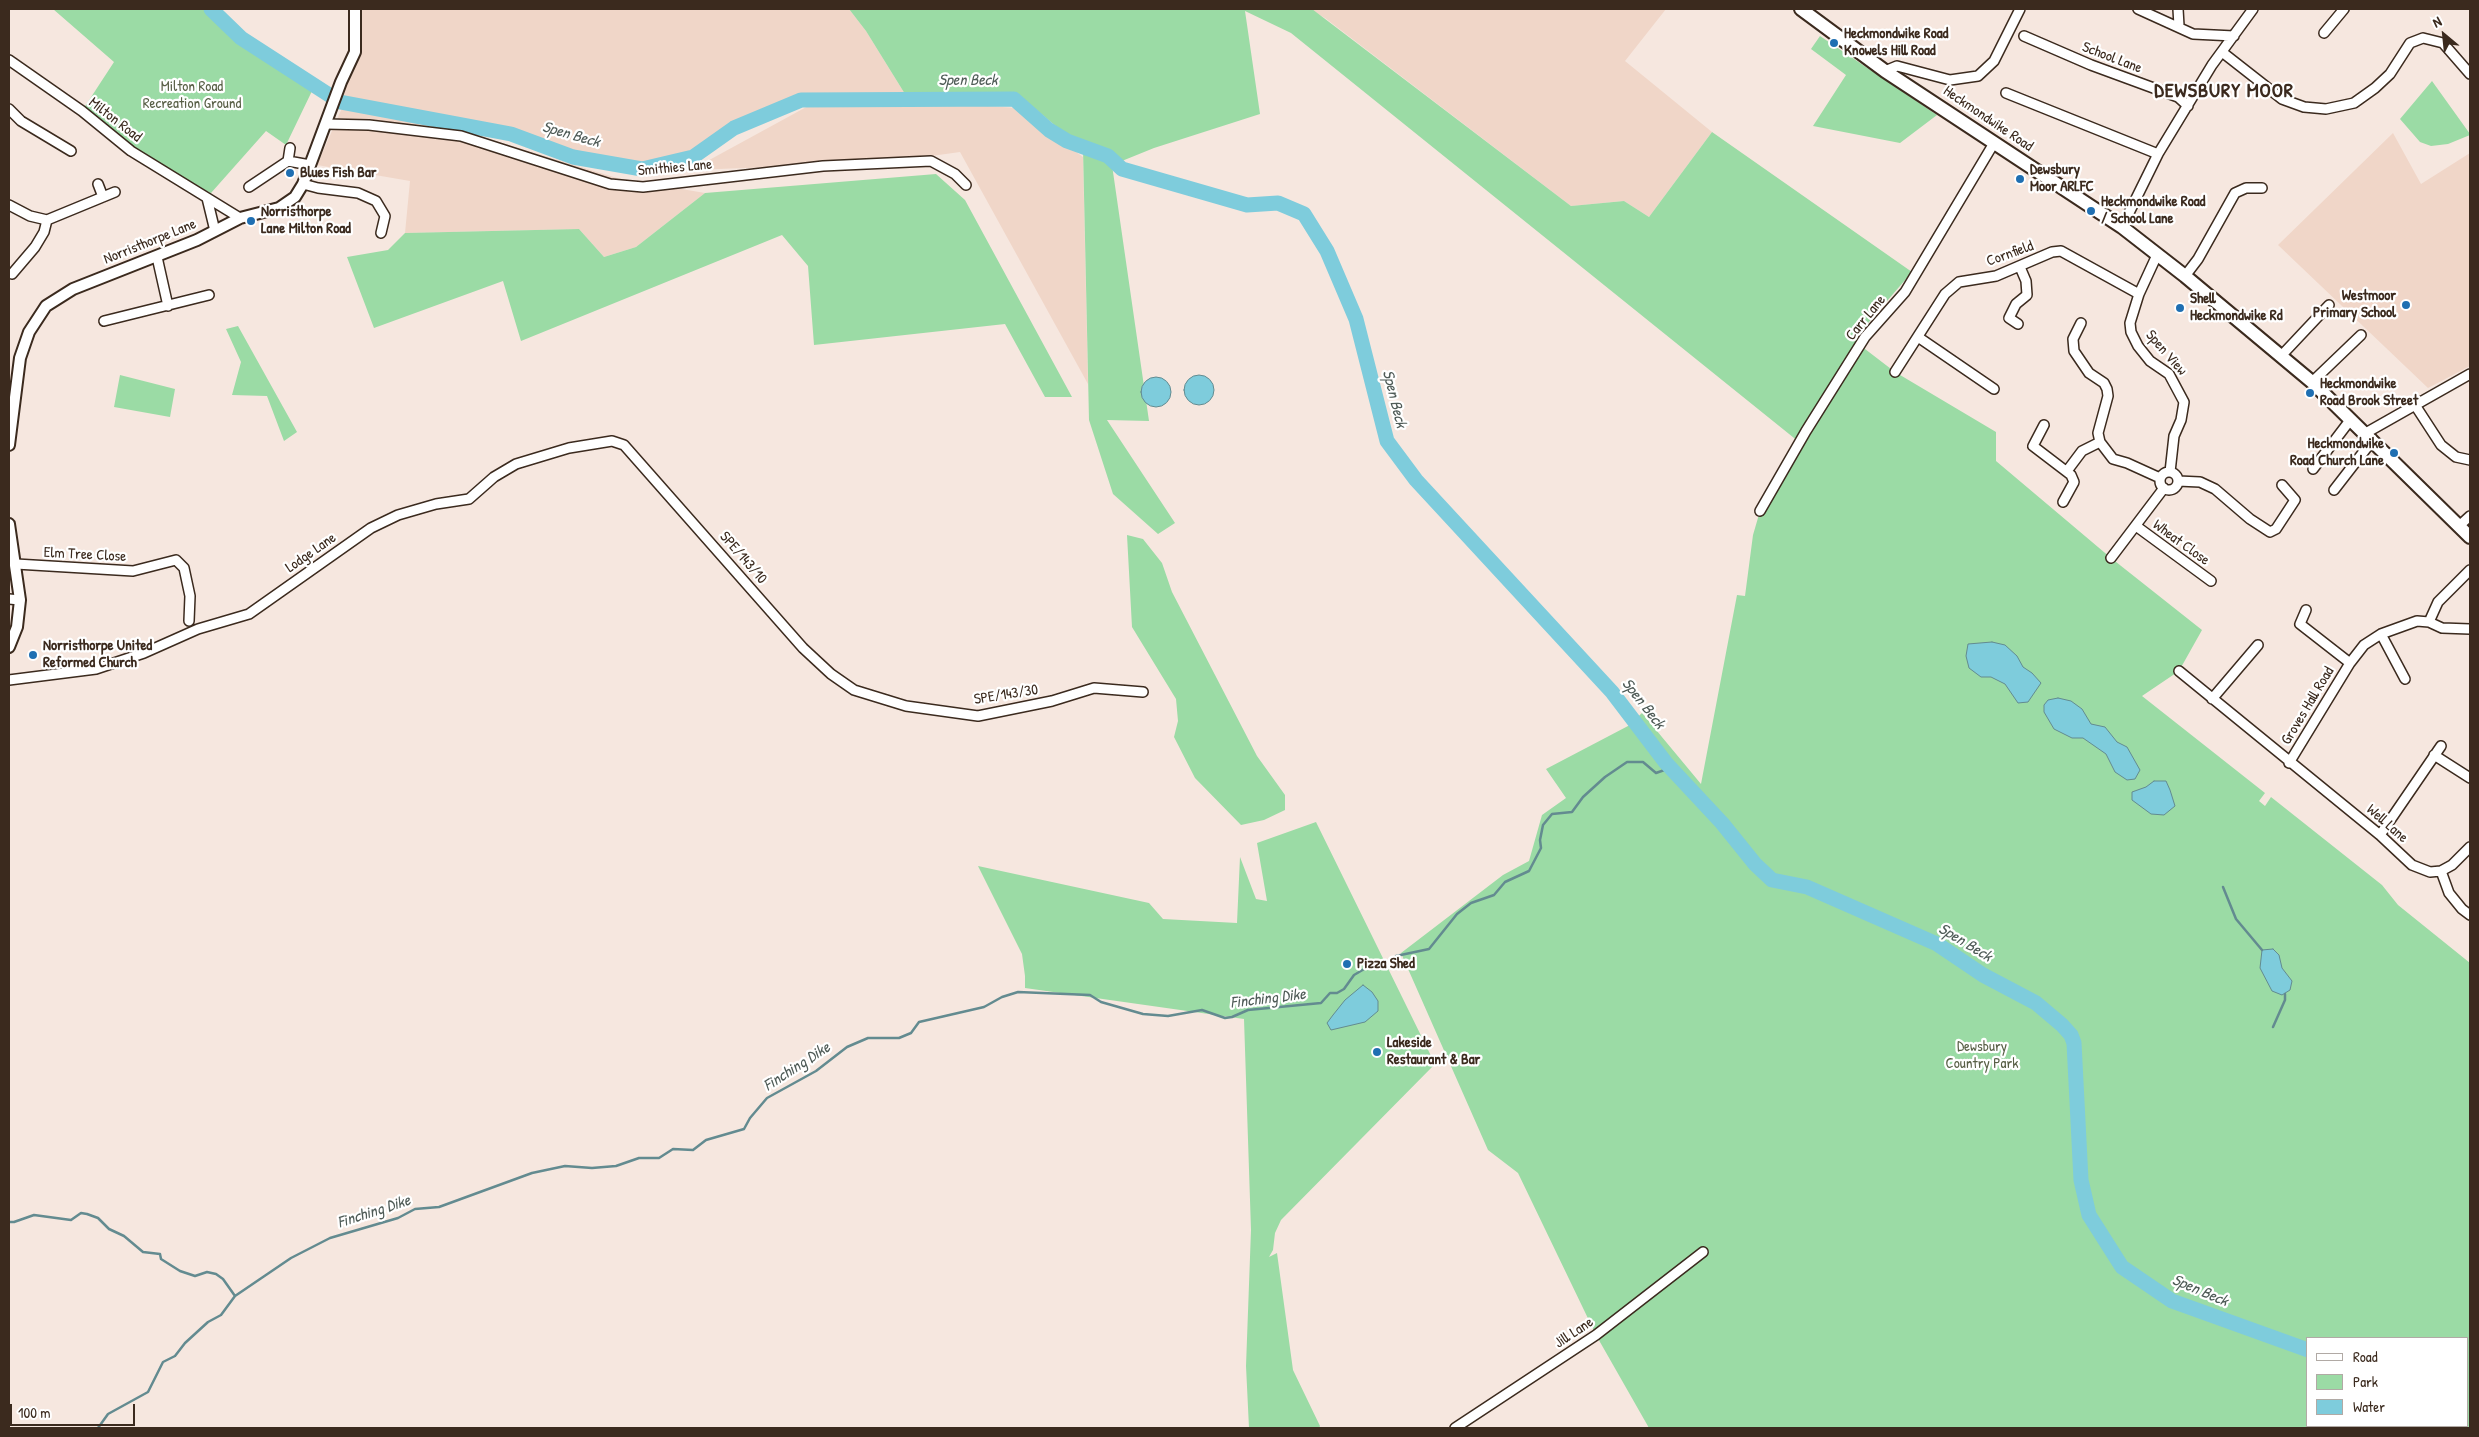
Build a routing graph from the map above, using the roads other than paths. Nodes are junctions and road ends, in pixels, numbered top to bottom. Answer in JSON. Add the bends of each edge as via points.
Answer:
{"nodes":[{"id":1,"x":355,"y":9,"type":"edge"},
{"id":2,"x":1801,"y":9,"type":"edge"},
{"id":3,"x":2020,"y":9,"type":"edge"},
{"id":4,"x":2138,"y":9,"type":"edge"},
{"id":5,"x":2178,"y":9,"type":"edge"},
{"id":6,"x":2253,"y":9,"type":"edge"},
{"id":7,"x":2344,"y":9,"type":"edge"},
{"id":8,"x":2179,"y":26,"type":"junction"},
{"id":9,"x":2324,"y":33,"type":"dead end"},
{"id":10,"x":2024,"y":36,"type":"dead end"},
{"id":11,"x":2234,"y":36,"type":"junction"},
{"id":12,"x":2222,"y":52,"type":"junction"},
{"id":13,"x":9,"y":60,"type":"edge"},
{"id":14,"x":1885,"y":71,"type":"junction"},
{"id":15,"x":2470,"y":74,"type":"edge"},
{"id":16,"x":2006,"y":93,"type":"dead end"},
{"id":17,"x":2188,"y":106,"type":"junction"},
{"id":18,"x":9,"y":109,"type":"edge"},
{"id":19,"x":326,"y":124,"type":"junction"},
{"id":20,"x":1994,"y":143,"type":"junction"},
{"id":21,"x":290,"y":148,"type":"dead end"},
{"id":22,"x":71,"y":151,"type":"dead end"},
{"id":23,"x":2158,"y":154,"type":"junction"},
{"id":24,"x":288,"y":161,"type":"junction"},
{"id":25,"x":310,"y":165,"type":"junction"},
{"id":26,"x":98,"y":184,"type":"dead end"},
{"id":27,"x":303,"y":184,"type":"junction"},
{"id":28,"x":966,"y":185,"type":"dead end"},
{"id":29,"x":249,"y":187,"type":"dead end"},
{"id":30,"x":2262,"y":188,"type":"dead end"},
{"id":31,"x":115,"y":192,"type":"dead end"},
{"id":32,"x":103,"y":197,"type":"junction"},
{"id":33,"x":207,"y":198,"type":"junction"},
{"id":34,"x":9,"y":204,"type":"edge"},
{"id":35,"x":240,"y":218,"type":"junction"},
{"id":36,"x":47,"y":220,"type":"junction"},
{"id":37,"x":2122,"y":227,"type":"junction"},
{"id":38,"x":215,"y":231,"type":"junction"},
{"id":39,"x":381,"y":233,"type":"dead end"},
{"id":40,"x":2157,"y":255,"type":"junction"},
{"id":41,"x":157,"y":257,"type":"junction"},
{"id":42,"x":2020,"y":267,"type":"junction"},
{"id":43,"x":12,"y":274,"type":"dead end"},
{"id":44,"x":2184,"y":276,"type":"junction"},
{"id":45,"x":2139,"y":294,"type":"junction"},
{"id":46,"x":209,"y":296,"type":"dead end"},
{"id":47,"x":2329,"y":305,"type":"dead end"},
{"id":48,"x":168,"y":306,"type":"junction"},
{"id":49,"x":104,"y":321,"type":"dead end"},
{"id":50,"x":2081,"y":322,"type":"dead end"},
{"id":51,"x":2018,"y":324,"type":"dead end"},
{"id":52,"x":2361,"y":335,"type":"dead end"},
{"id":53,"x":1918,"y":337,"type":"junction"},
{"id":54,"x":2281,"y":356,"type":"junction"},
{"id":55,"x":1895,"y":372,"type":"dead end"},
{"id":56,"x":2470,"y":374,"type":"edge"},
{"id":57,"x":2312,"y":382,"type":"junction"},
{"id":58,"x":1994,"y":389,"type":"dead end"},
{"id":59,"x":2415,"y":405,"type":"junction"},
{"id":60,"x":2351,"y":419,"type":"junction"},
{"id":61,"x":2044,"y":425,"type":"dead end"},
{"id":62,"x":10,"y":426,"type":"edge"},
{"id":63,"x":2368,"y":437,"type":"junction"},
{"id":64,"x":9,"y":442,"type":"edge"},
{"id":65,"x":2100,"y":442,"type":"junction"},
{"id":66,"x":624,"y":445,"type":"joint"},
{"id":67,"x":2470,"y":460,"type":"edge"},
{"id":68,"x":2313,"y":468,"type":"dead end"},
{"id":69,"x":2067,"y":471,"type":"junction"},
{"id":70,"x":2170,"y":472,"type":"junction"},
{"id":71,"x":2160,"y":478,"type":"junction"},
{"id":72,"x":2178,"y":481,"type":"junction"},
{"id":73,"x":2282,"y":485,"type":"dead end"},
{"id":74,"x":2164,"y":488,"type":"junction"},
{"id":75,"x":2334,"y":490,"type":"dead end"},
{"id":76,"x":2063,"y":502,"type":"dead end"},
{"id":77,"x":1760,"y":511,"type":"dead end"},
{"id":78,"x":2470,"y":516,"type":"edge"},
{"id":79,"x":9,"y":525,"type":"edge"},
{"id":80,"x":2136,"y":526,"type":"junction"},
{"id":81,"x":2459,"y":526,"type":"junction"},
{"id":82,"x":2470,"y":537,"type":"edge"},
{"id":83,"x":2111,"y":558,"type":"dead end"},
{"id":84,"x":16,"y":564,"type":"junction"},
{"id":85,"x":2470,"y":570,"type":"edge"},
{"id":86,"x":2211,"y":581,"type":"dead end"},
{"id":87,"x":9,"y":599,"type":"edge"},
{"id":88,"x":20,"y":600,"type":"junction"},
{"id":89,"x":2306,"y":610,"type":"dead end"},
{"id":90,"x":188,"y":621,"type":"dead end"},
{"id":91,"x":2429,"y":622,"type":"junction"},
{"id":92,"x":2470,"y":629,"type":"edge"},
{"id":93,"x":2381,"y":634,"type":"junction"},
{"id":94,"x":2258,"y":645,"type":"dead end"},
{"id":95,"x":9,"y":646,"type":"edge"},
{"id":96,"x":2350,"y":663,"type":"junction"},
{"id":97,"x":2179,"y":671,"type":"dead end"},
{"id":98,"x":2405,"y":678,"type":"dead end"},
{"id":99,"x":9,"y":680,"type":"edge"},
{"id":100,"x":844,"y":685,"type":"joint"},
{"id":101,"x":1144,"y":692,"type":"dead end"},
{"id":102,"x":2212,"y":699,"type":"junction"},
{"id":103,"x":2440,"y":746,"type":"dead end"},
{"id":104,"x":2434,"y":755,"type":"junction"},
{"id":105,"x":2289,"y":763,"type":"junction"},
{"id":106,"x":2470,"y":778,"type":"edge"},
{"id":107,"x":2380,"y":835,"type":"junction"},
{"id":108,"x":2470,"y":847,"type":"edge"},
{"id":109,"x":2441,"y":871,"type":"junction"},
{"id":110,"x":2470,"y":915,"type":"edge"},
{"id":111,"x":1703,"y":1252,"type":"dead end"},
{"id":112,"x":1455,"y":1428,"type":"edge"}],
"edges":[{"from":1,"to":19,"type":"street","name":"Norristhorpe Lane","via":[[355,52]]},
{"from":2,"to":14,"type":"main road","name":"Heckmondwike Road"},
{"from":3,"to":14,"type":"street","via":[[1994,61],[1978,76],[1950,80],[1896,66]]},
{"from":4,"to":8,"type":"street"},
{"from":5,"to":8,"type":"street"},
{"from":6,"to":11,"type":"street"},
{"from":7,"to":9,"type":"street"},
{"from":8,"to":11,"type":"street","via":[[2194,34]]},
{"from":10,"to":17,"type":"street","name":"School Lane","via":[[2090,65],[2178,97]]},
{"from":11,"to":12,"type":"street"},
{"from":12,"to":15,"type":"street","via":[[2282,99],[2304,107],[2326,109],[2354,103],[2375,88],[2390,74],[2410,43],[2423,38],[2443,43]]},
{"from":12,"to":17,"type":"street"},
{"from":13,"to":33,"type":"street","name":"Milton Road","via":[[82,111],[131,151]]},
{"from":14,"to":20,"type":"main road","name":"Heckmondwike Road"},
{"from":16,"to":23,"type":"street"},
{"from":17,"to":23,"type":"street"},
{"from":18,"to":22,"type":"street","via":[[20,121]]},
{"from":19,"to":25,"type":"street","name":"Norristhorpe Lane"},
{"from":19,"to":28,"type":"street","name":"Smithies Lane","via":[[369,124],[461,136],[610,184],[643,186],[823,166],[931,161],[955,174]]},
{"from":20,"to":37,"type":"main road","name":"Heckmondwike Road"},
{"from":20,"to":77,"type":"street","name":"Carr Lane","via":[[1905,292],[1865,337]]},
{"from":21,"to":24,"type":"street"},
{"from":23,"to":37,"type":"street"},
{"from":24,"to":25,"type":"street"},
{"from":24,"to":29,"type":"street"},
{"from":25,"to":27,"type":"street","name":"Norristhorpe Lane"},
{"from":26,"to":32,"type":"street"},
{"from":27,"to":35,"type":"street","name":"Norristhorpe Lane","via":[[295,197],[278,208]]},
{"from":27,"to":39,"type":"street","via":[[358,193],[376,201],[385,216]]},
{"from":30,"to":44,"type":"street","via":[[2246,188],[2235,193],[2198,259]]},
{"from":31,"to":32,"type":"street"},
{"from":32,"to":36,"type":"street"},
{"from":33,"to":35,"type":"street","name":"Milton Road"},
{"from":33,"to":38,"type":"street"},
{"from":34,"to":36,"type":"street","via":[[30,216]]},
{"from":35,"to":38,"type":"street","name":"Norristhorpe Lane"},
{"from":36,"to":43,"type":"street","via":[[35,247]]},
{"from":37,"to":40,"type":"main road","name":"Heckmondwike Road"},
{"from":38,"to":41,"type":"street","name":"Norristhorpe Lane"},
{"from":40,"to":44,"type":"main road","name":"Heckmondwike Road"},
{"from":40,"to":45,"type":"street","name":"Spen View"},
{"from":41,"to":48,"type":"street"},
{"from":41,"to":62,"type":"street","name":"Norristhorpe Lane","via":[[73,290],[46,306],[29,332],[20,358]]},
{"from":42,"to":45,"type":"street","name":"Cornfield","via":[[2060,251]]},
{"from":42,"to":51,"type":"street","via":[[2027,295],[2016,304],[2009,318]]},
{"from":42,"to":53,"type":"street","name":"Cornfield","via":[[1996,276],[1959,282],[1945,294]]},
{"from":44,"to":54,"type":"main road","name":"Heckmondwike Road"},
{"from":45,"to":70,"type":"street","name":"Spen View","via":[[2130,323],[2131,332],[2150,361],[2169,374],[2184,402],[2174,436]]},
{"from":46,"to":48,"type":"street"},
{"from":47,"to":54,"type":"street"},
{"from":48,"to":49,"type":"street"},
{"from":50,"to":65,"type":"street","via":[[2074,339],[2074,351],[2089,373],[2107,388],[2108,396],[2098,433]]},
{"from":52,"to":57,"type":"street"},
{"from":53,"to":55,"type":"street","name":"Cornfield"},
{"from":53,"to":58,"type":"street"},
{"from":54,"to":57,"type":"main road","name":"Heckmondwike Road"},
{"from":56,"to":59,"type":"street"},
{"from":57,"to":60,"type":"main road","name":"Heckmondwike Road"},
{"from":59,"to":63,"type":"street"},
{"from":59,"to":67,"type":"street","via":[[2441,445],[2456,457]]},
{"from":60,"to":63,"type":"main road","name":"Heckmondwike Road"},
{"from":60,"to":68,"type":"street"},
{"from":61,"to":69,"type":"street","via":[[2033,446]]},
{"from":62,"to":64,"type":"street","name":"Norristhorpe Lane"},
{"from":63,"to":75,"type":"street"},
{"from":63,"to":81,"type":"main road","name":"Heckmondwike Road"},
{"from":65,"to":69,"type":"street","via":[[2082,451]]},
{"from":65,"to":71,"type":"street","via":[[2113,459]]},
{"from":66,"to":99,"type":"street","name":"Lodge Lane","via":[[612,441],[568,448],[516,464],[494,477],[469,499],[398,515],[372,528],[249,614],[198,629],[144,653],[96,669]]},
{"from":66,"to":100,"type":"street","name":"SPE/143/10","via":[[803,648]]},
{"from":69,"to":76,"type":"street","via":[[2074,482]]},
{"from":70,"to":71,"type":"street"},
{"from":70,"to":72,"type":"street"},
{"from":71,"to":74,"type":"street"},
{"from":72,"to":73,"type":"street","via":[[2200,482],[2215,489],[2270,532],[2276,529],[2295,500]]},
{"from":72,"to":74,"type":"street","via":[[2173,488]]},
{"from":74,"to":80,"type":"street"},
{"from":78,"to":81,"type":"street"},
{"from":79,"to":84,"type":"street"},
{"from":80,"to":83,"type":"street"},
{"from":80,"to":86,"type":"street","name":"Wheat Close"},
{"from":81,"to":82,"type":"main road","name":"Heckmondwike Road"},
{"from":84,"to":88,"type":"street"},
{"from":84,"to":90,"type":"street","name":"Elm Tree Close","via":[[133,571],[176,560],[184,568],[190,596]]},
{"from":85,"to":91,"type":"street","via":[[2438,602]]},
{"from":87,"to":88,"type":"street"},
{"from":88,"to":95,"type":"street","via":[[17,627]]},
{"from":89,"to":96,"type":"street","name":"Groves Hall Road","via":[[2300,624]]},
{"from":91,"to":92,"type":"street","name":"Groves Hall Road","via":[[2442,628]]},
{"from":91,"to":93,"type":"street","name":"Groves Hall Road","via":[[2417,622]]},
{"from":93,"to":96,"type":"street","name":"Groves Hall Road","via":[[2364,645]]},
{"from":93,"to":98,"type":"street"},
{"from":94,"to":102,"type":"street"},
{"from":96,"to":105,"type":"street","name":"Groves Hall Road"},
{"from":97,"to":102,"type":"street","name":"Well Lane"},
{"from":100,"to":101,"type":"street","name":"SPE/143/30","via":[[906,706],[978,716],[1052,701],[1094,688]]},
{"from":102,"to":105,"type":"street","name":"Well Lane"},
{"from":103,"to":104,"type":"street"},
{"from":104,"to":106,"type":"street"},
{"from":104,"to":107,"type":"street"},
{"from":105,"to":107,"type":"street","name":"Well Lane"},
{"from":107,"to":109,"type":"street","name":"Well Lane","via":[[2412,865],[2430,872]]},
{"from":108,"to":109,"type":"street"},
{"from":109,"to":110,"type":"street","via":[[2449,894]]},
{"from":111,"to":112,"type":"street","name":"Jill Lane","via":[[1596,1335]]}]}
